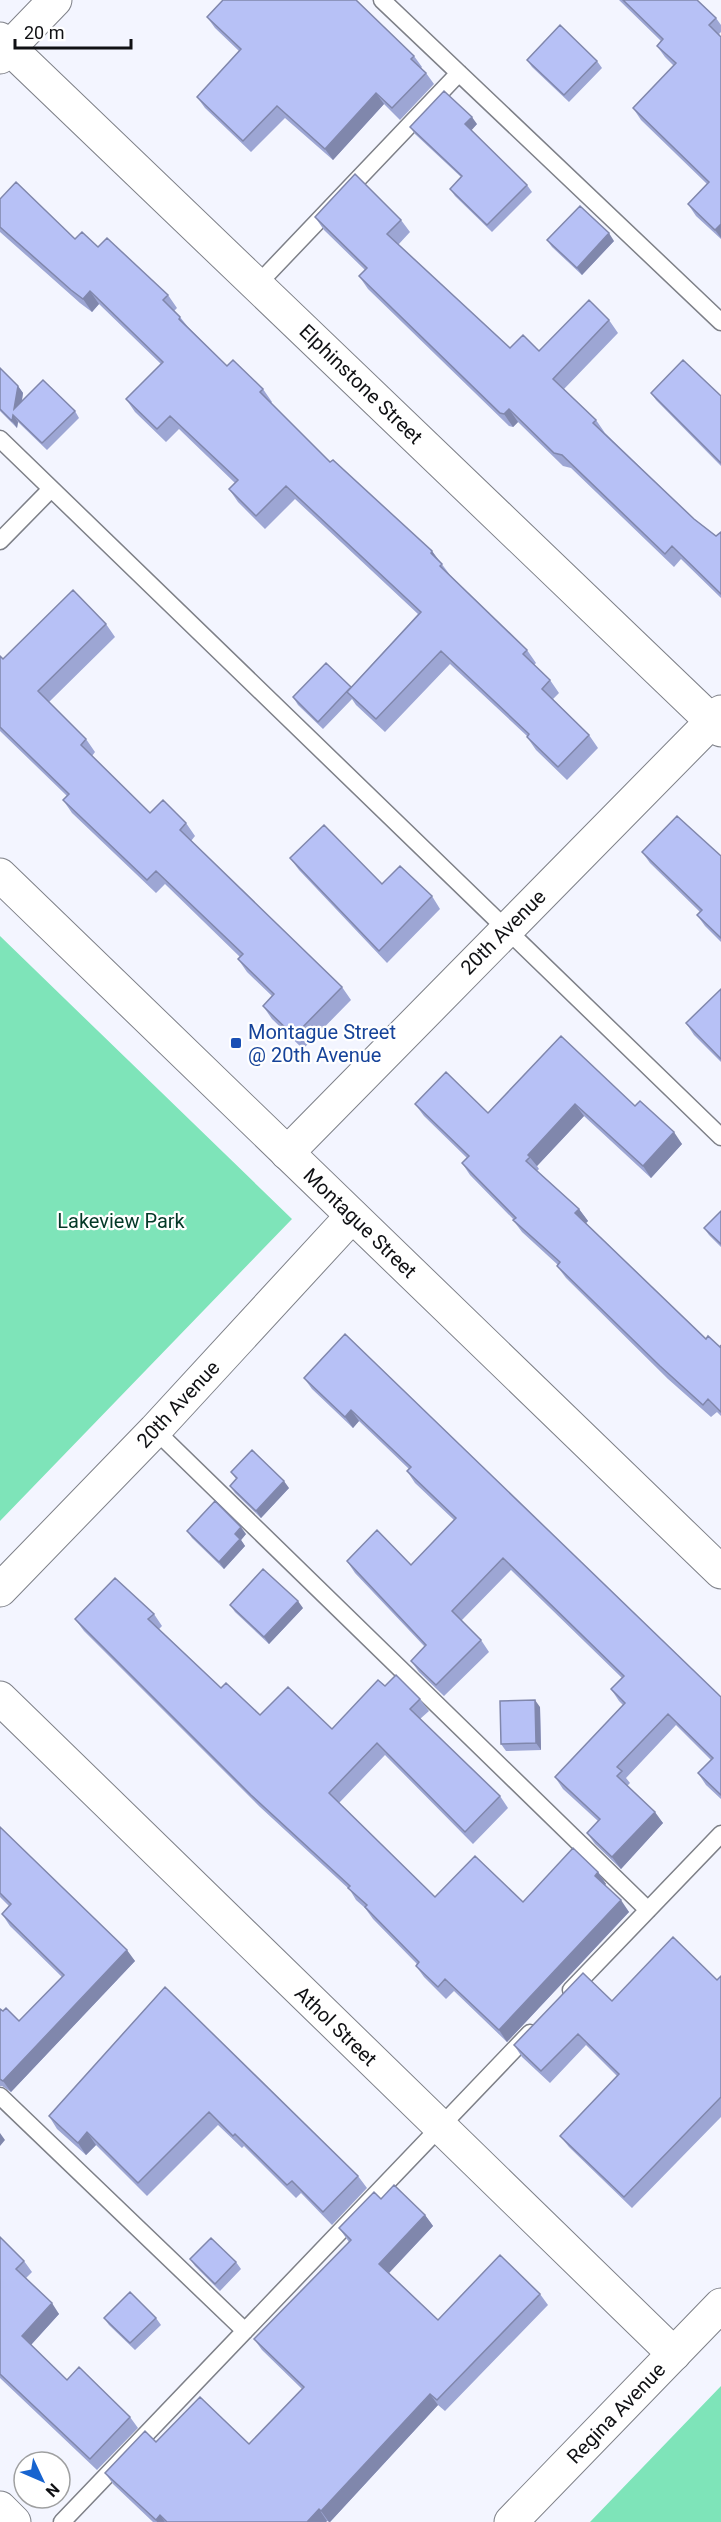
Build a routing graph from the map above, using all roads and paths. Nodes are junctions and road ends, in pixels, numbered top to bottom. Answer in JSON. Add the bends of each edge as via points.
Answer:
{"nodes":[{"id":1,"x":55,"y":0,"type":"edge"},
{"id":2,"x":382,"y":0,"type":"edge"},
{"id":3,"x":3,"y":47,"type":"edge"},
{"id":4,"x":459,"y":73,"type":"junction"},
{"id":5,"x":257,"y":285,"type":"junction"},
{"id":6,"x":721,"y":322,"type":"edge"},
{"id":7,"x":0,"y":439,"type":"edge"},
{"id":8,"x":51,"y":489,"type":"junction"},
{"id":9,"x":0,"y":541,"type":"edge"},
{"id":10,"x":718,"y":721,"type":"edge"},
{"id":11,"x":0,"y":875,"type":"edge"},
{"id":12,"x":506,"y":928,"type":"junction"},
{"id":13,"x":721,"y":1137,"type":"edge"},
{"id":14,"x":287,"y":1153,"type":"junction"},
{"id":15,"x":352,"y":1216,"type":"junction"},
{"id":16,"x":154,"y":1430,"type":"junction"},
{"id":17,"x":721,"y":1572,"type":"edge"},
{"id":18,"x":0,"y":1590,"type":"edge"},
{"id":19,"x":0,"y":1698,"type":"edge"},
{"id":20,"x":721,"y":1834,"type":"edge"},
{"id":21,"x":648,"y":1910,"type":"junction"},
{"id":22,"x":560,"y":2002,"type":"edge"},
{"id":23,"x":544,"y":2019,"type":"edge"},
{"id":24,"x":0,"y":2096,"type":"edge"},
{"id":25,"x":440,"y":2128,"type":"junction"},
{"id":26,"x":721,"y":2305,"type":"edge"},
{"id":27,"x":245,"y":2331,"type":"junction"},
{"id":28,"x":674,"y":2354,"type":"junction"},
{"id":29,"x":0,"y":2508,"type":"edge"},
{"id":30,"x":14,"y":2522,"type":"edge"},
{"id":31,"x":62,"y":2522,"type":"edge"},
{"id":32,"x":511,"y":2522,"type":"edge"}],
"edges":[{"from":1,"to":3,"type":"street"},
{"from":2,"to":4,"type":"lane"},
{"from":3,"to":5,"type":"street","name":"Elphinstone Street"},
{"from":4,"to":5,"type":"lane"},
{"from":4,"to":6,"type":"lane"},
{"from":5,"to":10,"type":"street","name":"Elphinstone Street"},
{"from":7,"to":8,"type":"lane"},
{"from":8,"to":9,"type":"lane"},
{"from":8,"to":12,"type":"lane"},
{"from":10,"to":12,"type":"street","name":"20th Avenue"},
{"from":11,"to":14,"type":"street","name":"Montague Street"},
{"from":12,"to":13,"type":"lane"},
{"from":12,"to":14,"type":"street","name":"20th Avenue"},
{"from":14,"to":15,"type":"street","name":"Montague Street"},
{"from":15,"to":16,"type":"street","name":"20th Avenue"},
{"from":15,"to":17,"type":"street","name":"Montague Street"},
{"from":16,"to":18,"type":"street","name":"20th Avenue"},
{"from":16,"to":21,"type":"lane"},
{"from":19,"to":25,"type":"street","name":"Athol Street"},
{"from":20,"to":21,"type":"lane"},
{"from":21,"to":22,"type":"lane"},
{"from":23,"to":25,"type":"lane"},
{"from":24,"to":27,"type":"lane"},
{"from":25,"to":27,"type":"lane"},
{"from":25,"to":28,"type":"street","name":"Athol Street"},
{"from":26,"to":28,"type":"street","name":"Regina Avenue"},
{"from":27,"to":31,"type":"lane"},
{"from":28,"to":32,"type":"street","name":"Regina Avenue"},
{"from":29,"to":30,"type":"street"}]}
